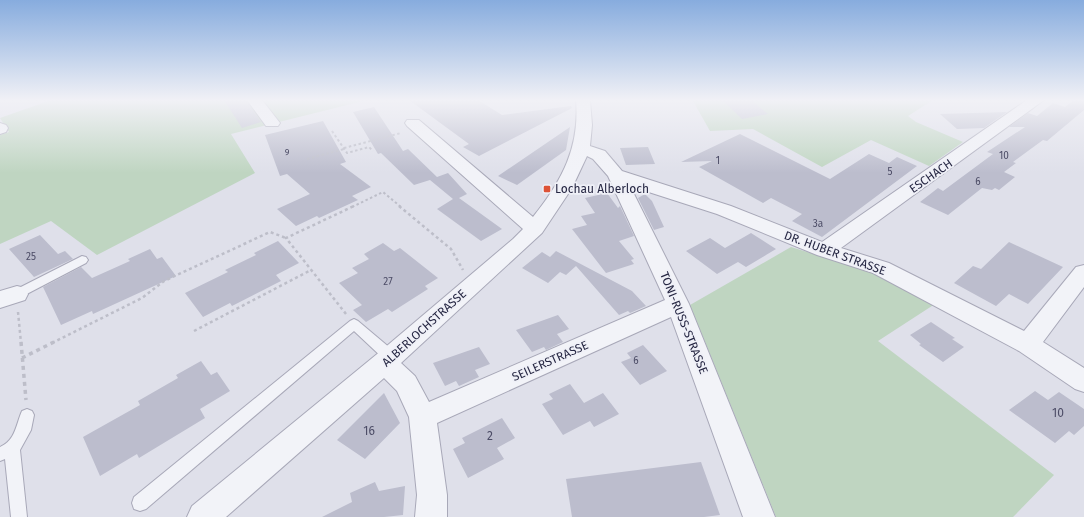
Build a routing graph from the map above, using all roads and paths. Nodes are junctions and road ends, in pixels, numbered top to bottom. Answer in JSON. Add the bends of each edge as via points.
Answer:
{"nodes":[{"id":1,"x":583,"y":124,"type":"edge"},
{"id":2,"x":1003,"y":124,"type":"edge"},
{"id":3,"x":415,"y":126,"type":"joint"},
{"id":4,"x":332,"y":131,"type":"dead end"},
{"id":5,"x":344,"y":148,"type":"junction"},
{"id":6,"x":581,"y":149,"type":"junction"},
{"id":7,"x":373,"y":151,"type":"dead end"},
{"id":8,"x":307,"y":159,"type":"dead end"},
{"id":9,"x":616,"y":175,"type":"junction"},
{"id":10,"x":535,"y":228,"type":"junction"},
{"id":11,"x":286,"y":238,"type":"junction"},
{"id":12,"x":824,"y":250,"type":"junction"},
{"id":13,"x":82,"y":260,"type":"dead end"},
{"id":14,"x":312,"y":270,"type":"junction"},
{"id":15,"x":1084,"y":272,"type":"edge"},
{"id":16,"x":471,"y":285,"type":"junction"},
{"id":17,"x":8,"y":297,"type":"edge"},
{"id":18,"x":678,"y":304,"type":"junction"},
{"id":19,"x":354,"y":324,"type":"junction"},
{"id":20,"x":194,"y":331,"type":"dead end"},
{"id":21,"x":1028,"y":344,"type":"junction"},
{"id":22,"x":22,"y":358,"type":"junction"},
{"id":23,"x":388,"y":360,"type":"junction"},
{"id":24,"x":1084,"y":381,"type":"edge"},
{"id":25,"x":27,"y":415,"type":"joint"},
{"id":26,"x":423,"y":417,"type":"junction"},
{"id":27,"x":6,"y":452,"type":"edge"},
{"id":28,"x":140,"y":503,"type":"dead end"},
{"id":29,"x":19,"y":517,"type":"edge"},
{"id":30,"x":203,"y":517,"type":"edge"},
{"id":31,"x":431,"y":517,"type":"edge"},
{"id":32,"x":759,"y":517,"type":"edge"}],
"edges":[{"from":1,"to":6,"type":"street","name":"ALBERLOCHSTRASSE"},
{"from":2,"to":12,"type":"street","name":"ESCHACH"},
{"from":3,"to":5,"type":"path"},
{"from":3,"to":10,"type":"street"},
{"from":4,"to":5,"type":"path"},
{"from":5,"to":7,"type":"path","via":[[347,153],[369,147]]},
{"from":5,"to":8,"type":"path"},
{"from":6,"to":9,"type":"street","name":"TONI-RUSS-STRASSE","via":[[599,155]]},
{"from":6,"to":10,"type":"street","name":"ALBERLOCHSTRASSE","via":[[560,193]]},
{"from":9,"to":12,"type":"street","name":"DR. HUBER STRASSE","via":[[724,210]]},
{"from":9,"to":18,"type":"street","name":"TONI-RUSS-STRASSE"},
{"from":10,"to":16,"type":"street","name":"ALBERLOCHSTRASSE"},
{"from":11,"to":14,"type":"path"},
{"from":11,"to":16,"type":"path","via":[[383,192],[451,249]]},
{"from":11,"to":22,"type":"path","via":[[270,232],[164,281],[142,298]]},
{"from":12,"to":21,"type":"street","name":"DR. HUBER STRASSE","via":[[881,268]]},
{"from":13,"to":17,"type":"lane"},
{"from":14,"to":19,"type":"path"},
{"from":14,"to":20,"type":"path"},
{"from":15,"to":21,"type":"street"},
{"from":16,"to":23,"type":"street","name":"ALBERLOCHSTRASSE"},
{"from":17,"to":22,"type":"path"},
{"from":18,"to":26,"type":"street","name":"SEILERSTRASSE"},
{"from":18,"to":32,"type":"street","name":"TONI-RUSS-STRASSE"},
{"from":19,"to":23,"type":"lane"},
{"from":19,"to":28,"type":"lane"},
{"from":21,"to":24,"type":"street","name":"DR. HUBER STRASSE"},
{"from":22,"to":25,"type":"path"},
{"from":23,"to":26,"type":"street","via":[[406,384]]},
{"from":23,"to":30,"type":"street","name":"ALBERLOCHSTRASSE"},
{"from":25,"to":27,"type":"lane","via":[[24,430]]},
{"from":26,"to":31,"type":"street","via":[[432,495]]},
{"from":27,"to":29,"type":"lane"}]}
